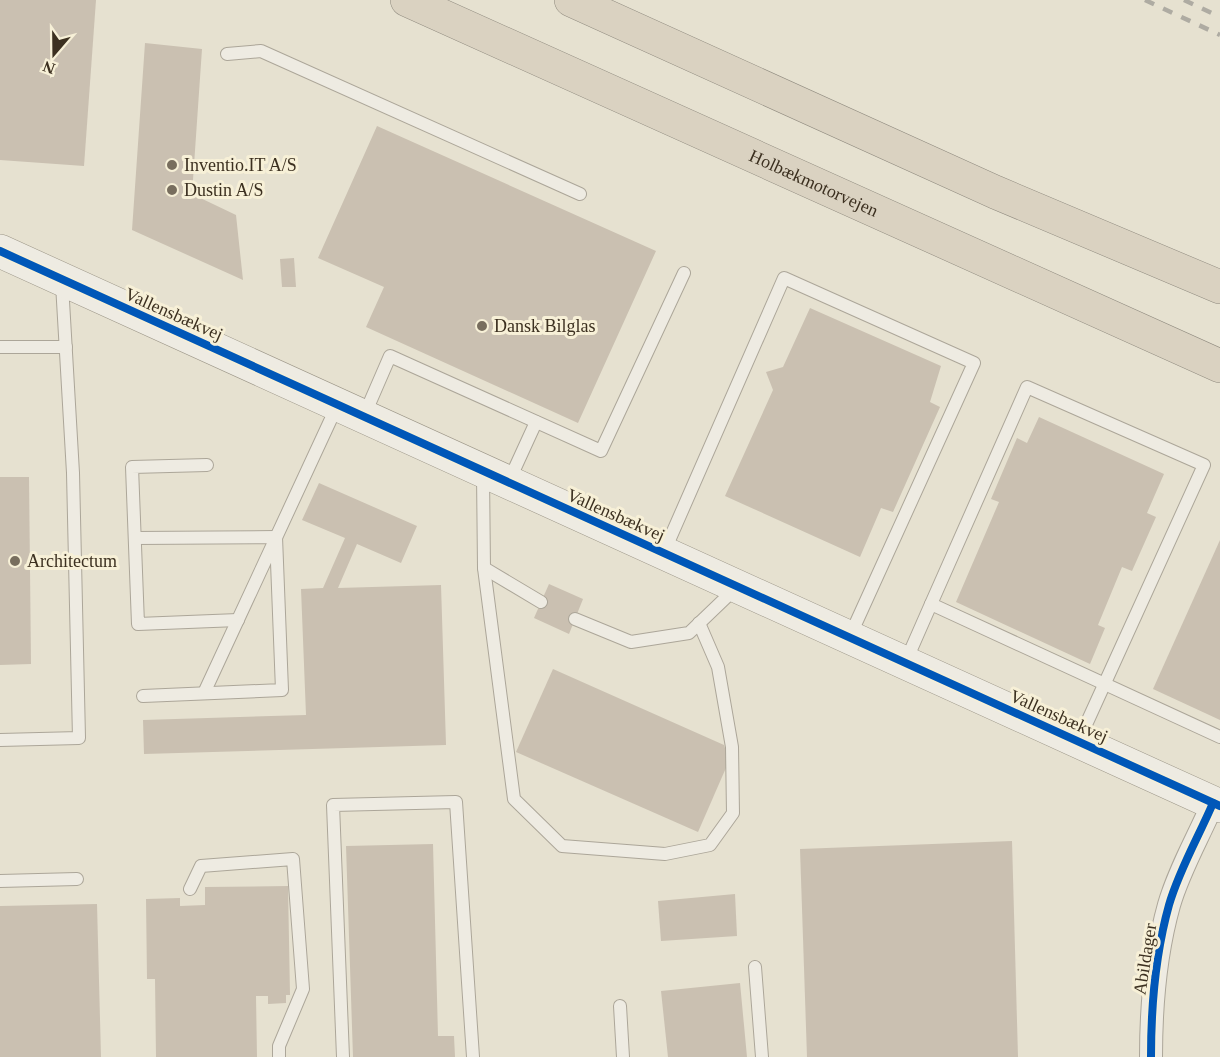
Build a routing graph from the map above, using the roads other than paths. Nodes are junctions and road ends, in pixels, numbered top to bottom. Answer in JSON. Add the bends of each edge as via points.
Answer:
{"nodes":[{"id":1,"x":407,"y":0,"type":"edge"},
{"id":2,"x":571,"y":0,"type":"edge"},
{"id":3,"x":227,"y":54,"type":"dead end"},
{"id":4,"x":580,"y":194,"type":"dead end"},
{"id":5,"x":0,"y":251,"type":"edge"},
{"id":6,"x":684,"y":273,"type":"dead end"},
{"id":7,"x":62,"y":280,"type":"junction"},
{"id":8,"x":1220,"y":287,"type":"edge"},
{"id":9,"x":0,"y":347,"type":"edge"},
{"id":10,"x":66,"y":347,"type":"junction"},
{"id":11,"x":1220,"y":366,"type":"edge"},
{"id":12,"x":351,"y":411,"type":"junction"},
{"id":13,"x":536,"y":422,"type":"junction"},
{"id":14,"x":207,"y":465,"type":"dead end"},
{"id":15,"x":496,"y":477,"type":"junction"},
{"id":16,"x":276,"y":537,"type":"junction"},
{"id":17,"x":135,"y":538,"type":"junction"},
{"id":18,"x":664,"y":553,"type":"junction"},
{"id":19,"x":484,"y":568,"type":"junction"},
{"id":20,"x":738,"y":587,"type":"junction"},
{"id":21,"x":541,"y":602,"type":"dead end"},
{"id":22,"x":931,"y":604,"type":"junction"},
{"id":23,"x":575,"y":619,"type":"dead end"},
{"id":24,"x":238,"y":620,"type":"junction"},
{"id":25,"x":699,"y":622,"type":"junction"},
{"id":26,"x":849,"y":637,"type":"junction"},
{"id":27,"x":906,"y":663,"type":"junction"},
{"id":28,"x":1105,"y":684,"type":"junction"},
{"id":29,"x":204,"y":693,"type":"junction"},
{"id":30,"x":143,"y":696,"type":"dead end"},
{"id":31,"x":1220,"y":736,"type":"edge"},
{"id":32,"x":0,"y":740,"type":"edge"},
{"id":33,"x":1078,"y":741,"type":"junction"},
{"id":34,"x":1216,"y":804,"type":"edge"},
{"id":35,"x":77,"y":879,"type":"dead end"},
{"id":36,"x":0,"y":881,"type":"edge"},
{"id":37,"x":190,"y":889,"type":"dead end"},
{"id":38,"x":755,"y":967,"type":"dead end"},
{"id":39,"x":620,"y":1006,"type":"dead end"},
{"id":40,"x":279,"y":1057,"type":"edge"},
{"id":41,"x":343,"y":1057,"type":"edge"},
{"id":42,"x":472,"y":1057,"type":"edge"},
{"id":43,"x":623,"y":1057,"type":"edge"},
{"id":44,"x":762,"y":1057,"type":"edge"},
{"id":45,"x":1151,"y":1057,"type":"edge"}],
"edges":[{"from":1,"to":11,"type":"highway","name":"Holbækmotorvejen"},
{"from":2,"to":8,"type":"highway","via":[[994,192]]},
{"from":3,"to":4,"type":"lane","via":[[261,51]]},
{"from":5,"to":7,"type":"street","name":"Vallensbækvej"},
{"from":6,"to":13,"type":"lane","via":[[601,451]]},
{"from":7,"to":10,"type":"lane"},
{"from":7,"to":12,"type":"street","name":"Vallensbækvej"},
{"from":9,"to":10,"type":"lane"},
{"from":10,"to":32,"type":"lane","via":[[79,738]]},
{"from":12,"to":13,"type":"lane","via":[[390,356]]},
{"from":12,"to":15,"type":"street","name":"Vallensbækvej"},
{"from":12,"to":16,"type":"lane"},
{"from":13,"to":15,"type":"lane"},
{"from":14,"to":17,"type":"lane","via":[[132,467]]},
{"from":15,"to":18,"type":"street","name":"Vallensbækvej"},
{"from":15,"to":19,"type":"lane"},
{"from":16,"to":17,"type":"lane"},
{"from":16,"to":24,"type":"lane"},
{"from":16,"to":29,"type":"lane","via":[[282,690]]},
{"from":17,"to":24,"type":"lane","via":[[138,624]]},
{"from":18,"to":20,"type":"street","name":"Vallensbækvej"},
{"from":18,"to":26,"type":"lane","via":[[784,278],[974,363]]},
{"from":19,"to":21,"type":"lane"},
{"from":19,"to":25,"type":"lane","via":[[514,799],[562,846],[665,854],[710,845],[733,813],[732,747],[723,690]]},
{"from":20,"to":25,"type":"lane"},
{"from":20,"to":26,"type":"street","name":"Vallensbækvej"},
{"from":22,"to":27,"type":"lane"},
{"from":22,"to":28,"type":"lane"},
{"from":22,"to":28,"type":"lane","via":[[1027,387],[1204,465]]},
{"from":23,"to":25,"type":"lane","via":[[631,642],[689,633]]},
{"from":24,"to":29,"type":"lane"},
{"from":26,"to":27,"type":"street","name":"Vallensbækvej"},
{"from":27,"to":33,"type":"street","name":"Vallensbækvej"},
{"from":28,"to":31,"type":"lane"},
{"from":28,"to":33,"type":"lane"},
{"from":29,"to":30,"type":"lane"},
{"from":33,"to":34,"type":"street","name":"Vallensbækvej"},
{"from":34,"to":45,"type":"street","name":"Abildager","via":[[1170,904],[1157,962]]},
{"from":35,"to":36,"type":"lane"},
{"from":37,"to":40,"type":"lane","via":[[201,866],[293,859],[303,989],[279,1046]]},
{"from":38,"to":44,"type":"lane"},
{"from":39,"to":43,"type":"lane"},
{"from":41,"to":42,"type":"lane","via":[[333,805],[456,802]]}]}
